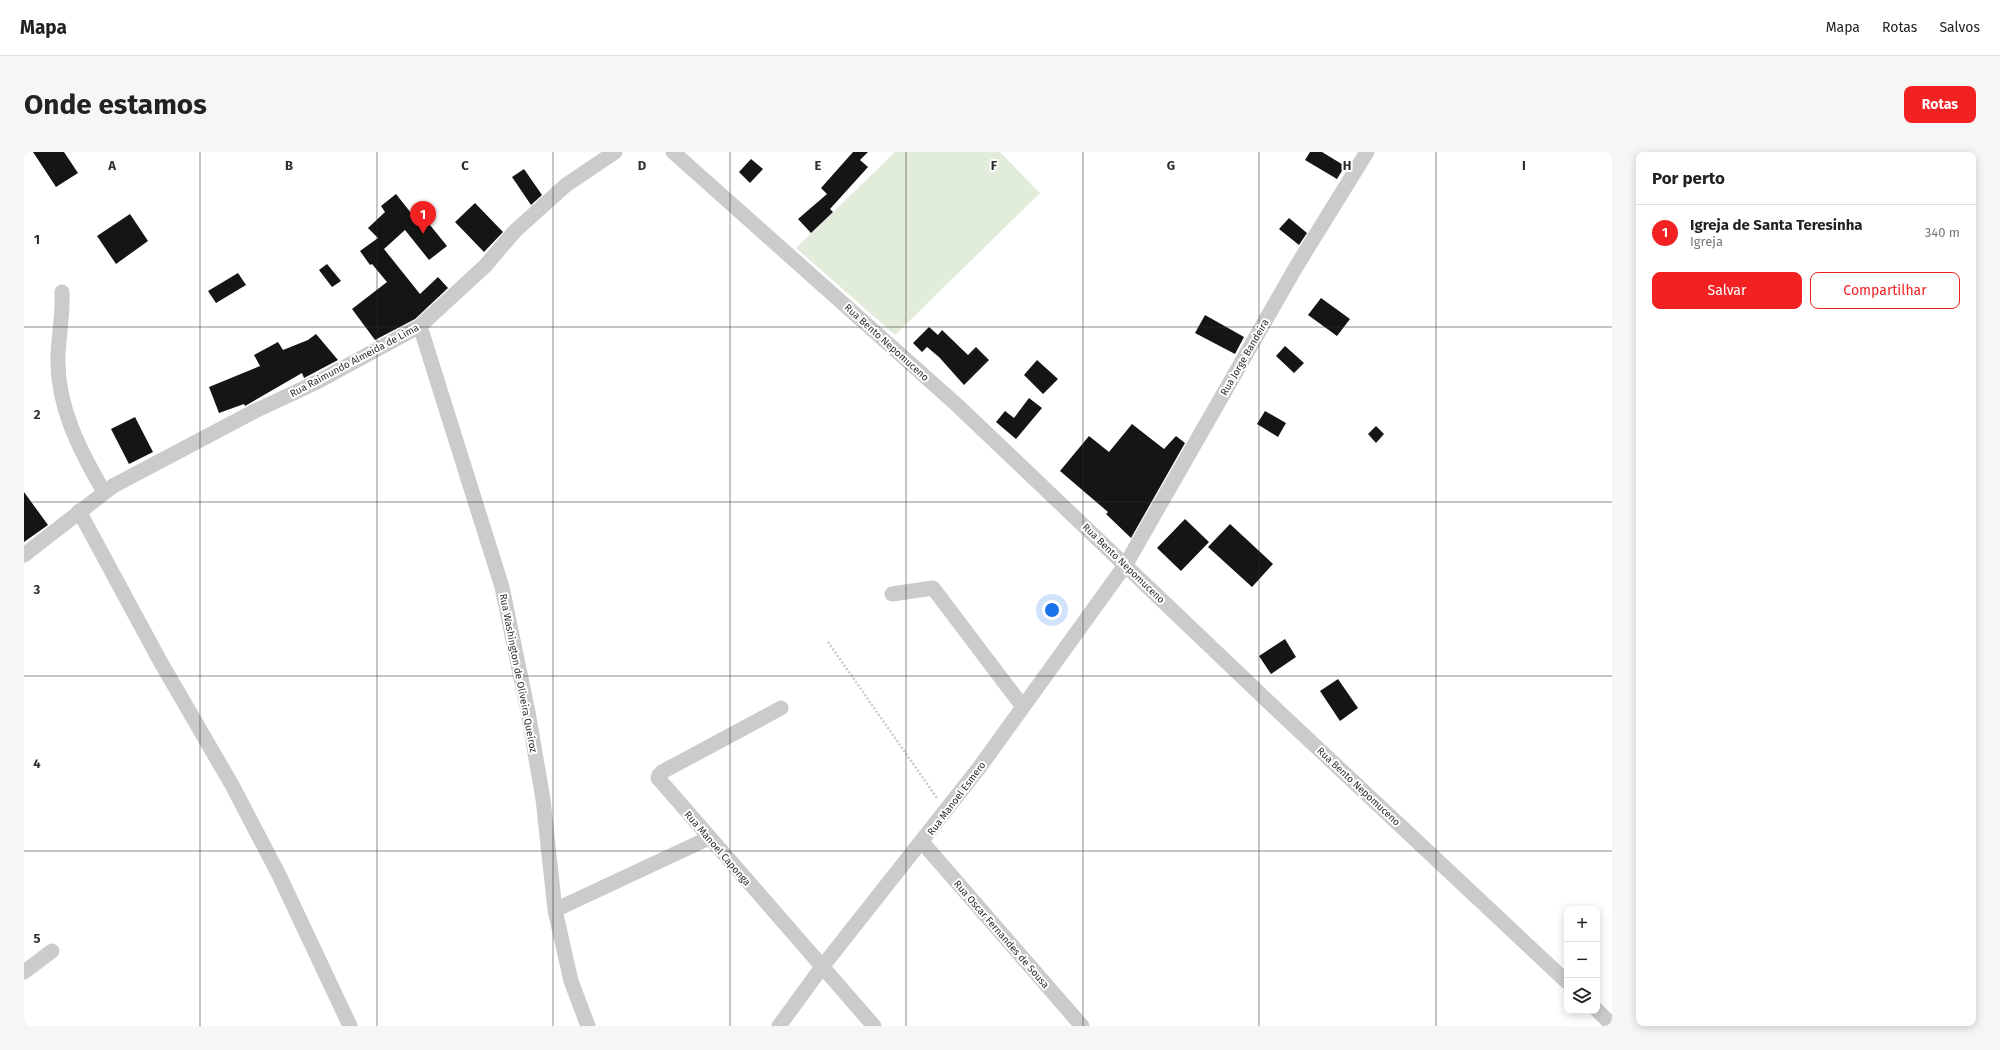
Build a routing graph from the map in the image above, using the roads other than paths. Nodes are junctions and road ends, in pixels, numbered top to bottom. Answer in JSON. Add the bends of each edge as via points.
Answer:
{"nodes":[{"id":1,"x":615,"y":152,"type":"edge"},
{"id":2,"x":673,"y":152,"type":"edge"},
{"id":3,"x":1367,"y":152,"type":"edge"},
{"id":4,"x":62,"y":292,"type":"dead end"},
{"id":5,"x":420,"y":326,"type":"junction"},
{"id":6,"x":104,"y":492,"type":"junction"},
{"id":7,"x":79,"y":511,"type":"junction"},
{"id":8,"x":24,"y":555,"type":"edge"},
{"id":9,"x":1126,"y":564,"type":"junction"},
{"id":10,"x":892,"y":594,"type":"dead end"},
{"id":11,"x":1023,"y":707,"type":"junction"},
{"id":12,"x":781,"y":708,"type":"dead end"},
{"id":13,"x":709,"y":838,"type":"junction"},
{"id":14,"x":922,"y":842,"type":"junction"},
{"id":15,"x":555,"y":910,"type":"junction"},
{"id":16,"x":52,"y":952,"type":"dead end"},
{"id":17,"x":822,"y":967,"type":"junction"},
{"id":18,"x":24,"y":972,"type":"edge"},
{"id":19,"x":1564,"y":979,"type":"edge"},
{"id":20,"x":1600,"y":1013,"type":"edge"},
{"id":21,"x":1612,"y":1024,"type":"edge"},
{"id":22,"x":350,"y":1026,"type":"edge"},
{"id":23,"x":588,"y":1026,"type":"edge"},
{"id":24,"x":779,"y":1026,"type":"edge"},
{"id":25,"x":874,"y":1026,"type":"edge"},
{"id":26,"x":1082,"y":1026,"type":"edge"}],
"edges":[{"from":1,"to":5,"type":"street","name":"Rua Raimundo Almeida de Lima","via":[[566,185]]},
{"from":2,"to":9,"type":"street","name":"Rua Bento Nepomuceno","via":[[957,405]]},
{"from":3,"to":9,"type":"street","name":"Rua Jorge Bandeira","via":[[1296,267]]},
{"from":4,"to":6,"type":"street","via":[[63,315],[58,356],[60,388],[82,454]]},
{"from":5,"to":6,"type":"street","name":"Rua Raimundo Almeida de Lima","via":[[317,382],[255,410]]},
{"from":5,"to":15,"type":"street","name":"Rua Washington de Oliveira Queiroz","via":[[502,587],[543,799]]},
{"from":6,"to":7,"type":"street","name":"Rua Raimundo Almeida de Lima"},
{"from":7,"to":8,"type":"street","name":"Rua Raimundo Almeida de Lima"},
{"from":7,"to":22,"type":"street","via":[[160,661],[232,785],[279,875]]},
{"from":9,"to":11,"type":"street","name":"Rua Manoel Esmero"},
{"from":9,"to":19,"type":"street","name":"Rua Bento Nepomuceno","via":[[1277,710]]},
{"from":10,"to":11,"type":"street","via":[[933,588]]},
{"from":11,"to":14,"type":"street","name":"Rua Manoel Esmero"},
{"from":12,"to":13,"type":"street","name":"Rua Manoel Caponga","via":[[658,774],[660,782]]},
{"from":13,"to":15,"type":"street"},
{"from":13,"to":17,"type":"street","name":"Rua Manoel Caponga"},
{"from":14,"to":17,"type":"street","name":"Rua Manoel Esmero"},
{"from":14,"to":26,"type":"street","name":"Rua Oscar Fernandes de Sousa"},
{"from":15,"to":23,"type":"street","name":"Rua Washington de Oliveira Queiroz","via":[[571,981]]},
{"from":16,"to":18,"type":"street"},
{"from":17,"to":24,"type":"street","name":"Rua Manoel Esmero"},
{"from":17,"to":25,"type":"street","name":"Rua Manoel Caponga"},
{"from":20,"to":21,"type":"street"}]}
